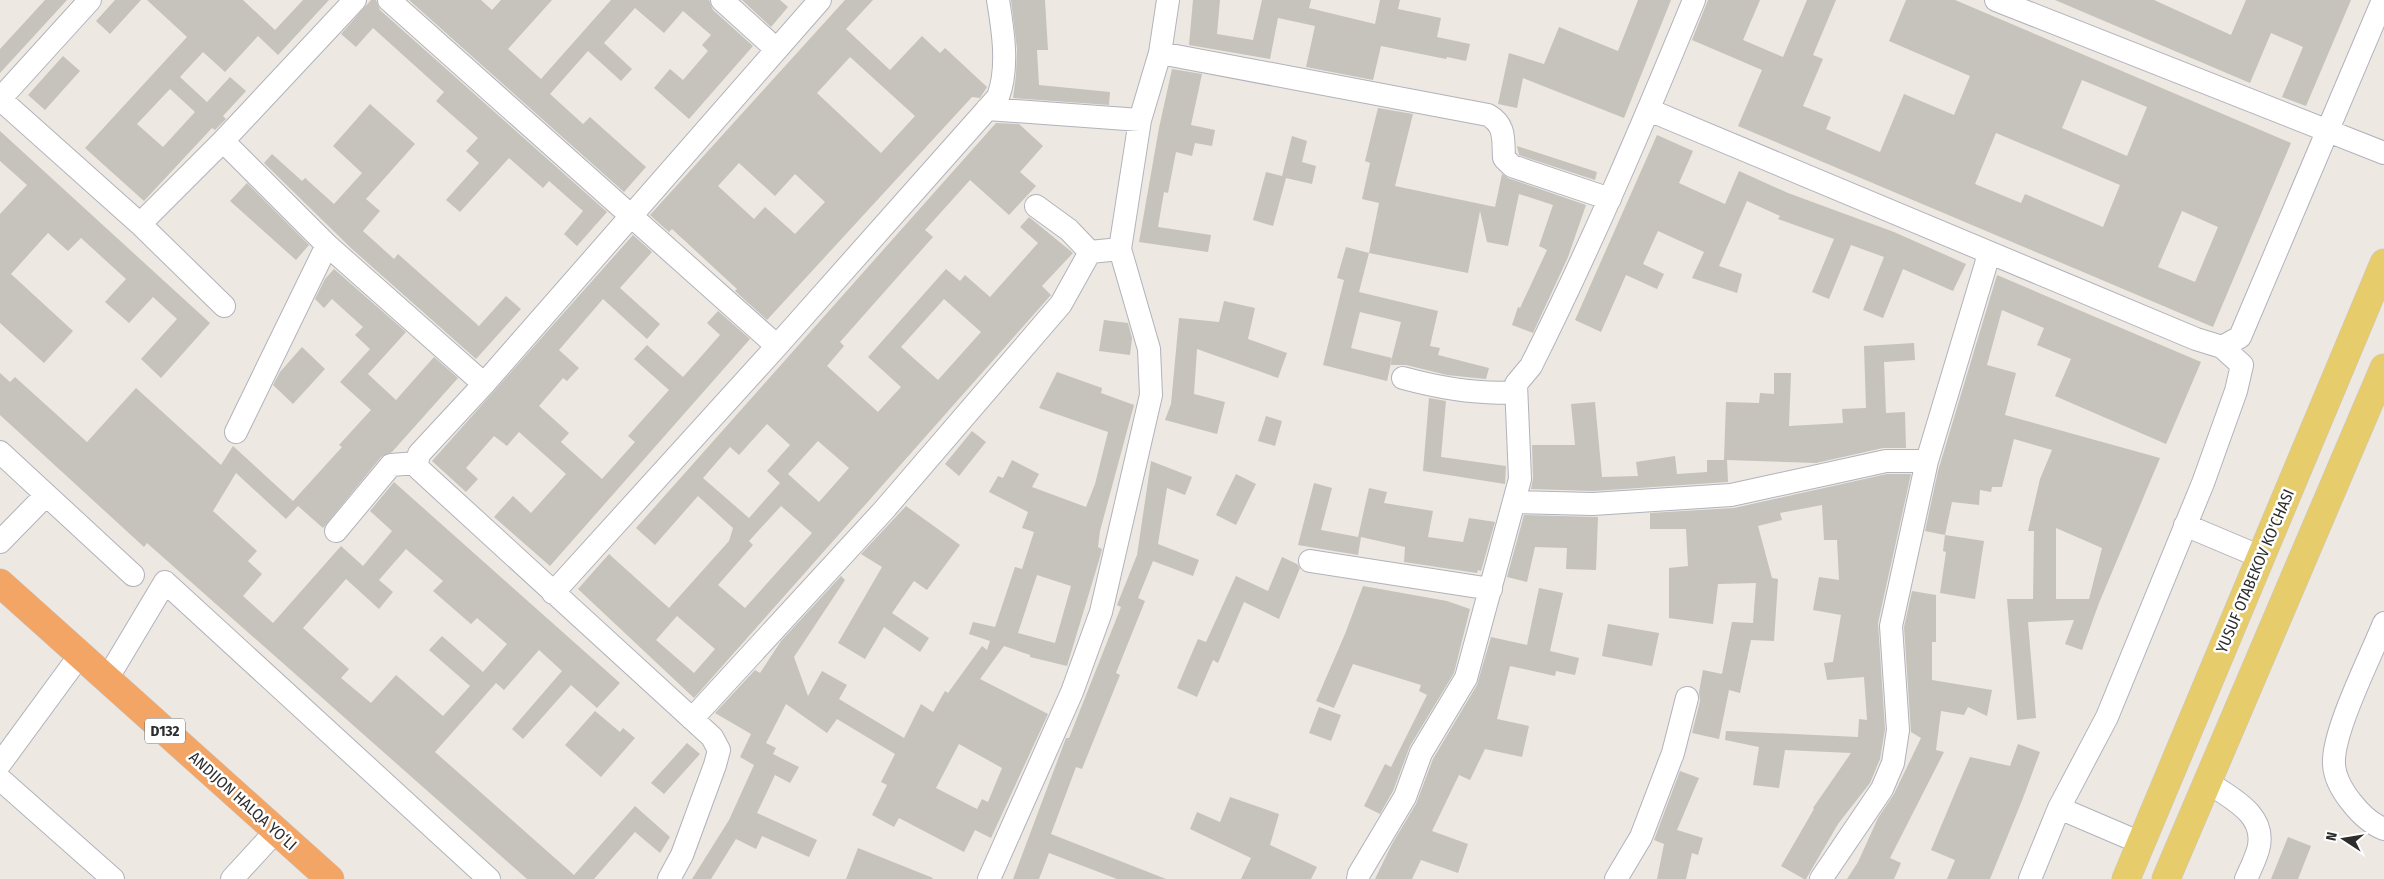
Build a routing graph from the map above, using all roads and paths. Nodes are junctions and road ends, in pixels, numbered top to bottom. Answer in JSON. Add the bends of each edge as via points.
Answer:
{"nodes":[{"id":1,"x":90,"y":0,"type":"edge"},
{"id":2,"x":355,"y":0,"type":"edge"},
{"id":3,"x":390,"y":0,"type":"edge"},
{"id":4,"x":722,"y":0,"type":"edge"},
{"id":5,"x":820,"y":0,"type":"edge"},
{"id":6,"x":998,"y":0,"type":"edge"},
{"id":7,"x":1168,"y":0,"type":"edge"},
{"id":8,"x":1694,"y":0,"type":"edge"},
{"id":9,"x":1996,"y":0,"type":"edge"},
{"id":10,"x":2383,"y":0,"type":"edge"},
{"id":11,"x":776,"y":49,"type":"junction"},
{"id":12,"x":1160,"y":53,"type":"junction"},
{"id":13,"x":0,"y":99,"type":"edge"},
{"id":14,"x":987,"y":109,"type":"junction"},
{"id":15,"x":1649,"y":110,"type":"junction"},
{"id":16,"x":1140,"y":120,"type":"junction"},
{"id":17,"x":2328,"y":133,"type":"junction"},
{"id":18,"x":223,"y":141,"type":"junction"},
{"id":19,"x":2384,"y":154,"type":"edge"},
{"id":20,"x":1610,"y":199,"type":"junction"},
{"id":21,"x":1036,"y":206,"type":"dead end"},
{"id":22,"x":632,"y":215,"type":"junction"},
{"id":23,"x":140,"y":224,"type":"junction"},
{"id":24,"x":328,"y":245,"type":"junction"},
{"id":25,"x":1120,"y":249,"type":"junction"},
{"id":26,"x":1090,"y":252,"type":"junction"},
{"id":27,"x":1989,"y":254,"type":"junction"},
{"id":28,"x":2384,"y":262,"type":"edge"},
{"id":29,"x":224,"y":306,"type":"dead end"},
{"id":30,"x":777,"y":346,"type":"junction"},
{"id":31,"x":2222,"y":347,"type":"junction"},
{"id":32,"x":2384,"y":368,"type":"edge"},
{"id":33,"x":1403,"y":378,"type":"dead end"},
{"id":34,"x":484,"y":384,"type":"junction"},
{"id":35,"x":1515,"y":392,"type":"junction"},
{"id":36,"x":236,"y":432,"type":"dead end"},
{"id":37,"x":0,"y":452,"type":"edge"},
{"id":38,"x":1927,"y":460,"type":"junction"},
{"id":39,"x":417,"y":463,"type":"junction"},
{"id":40,"x":46,"y":495,"type":"junction"},
{"id":41,"x":1515,"y":502,"type":"junction"},
{"id":42,"x":2185,"y":525,"type":"junction"},
{"id":43,"x":336,"y":531,"type":"dead end"},
{"id":44,"x":0,"y":542,"type":"edge"},
{"id":45,"x":2261,"y":556,"type":"junction"},
{"id":46,"x":1310,"y":561,"type":"dead end"},
{"id":47,"x":133,"y":575,"type":"dead end"},
{"id":48,"x":0,"y":583,"type":"edge"},
{"id":49,"x":1491,"y":589,"type":"junction"},
{"id":50,"x":553,"y":594,"type":"junction"},
{"id":51,"x":2384,"y":623,"type":"edge"},
{"id":52,"x":80,"y":655,"type":"junction"},
{"id":53,"x":107,"y":679,"type":"junction"},
{"id":54,"x":1687,"y":698,"type":"dead end"},
{"id":55,"x":692,"y":719,"type":"junction"},
{"id":56,"x":0,"y":764,"type":"edge"},
{"id":57,"x":0,"y":779,"type":"edge"},
{"id":58,"x":2207,"y":782,"type":"junction"},
{"id":59,"x":2059,"y":808,"type":"junction"},
{"id":60,"x":2384,"y":829,"type":"edge"},
{"id":61,"x":276,"y":831,"type":"junction"},
{"id":62,"x":2141,"y":843,"type":"junction"},
{"id":63,"x":113,"y":879,"type":"edge"},
{"id":64,"x":232,"y":879,"type":"edge"},
{"id":65,"x":330,"y":879,"type":"edge"},
{"id":66,"x":489,"y":879,"type":"edge"},
{"id":67,"x":669,"y":879,"type":"edge"},
{"id":68,"x":989,"y":879,"type":"edge"},
{"id":69,"x":1358,"y":879,"type":"edge"},
{"id":70,"x":1616,"y":879,"type":"edge"},
{"id":71,"x":1821,"y":879,"type":"edge"},
{"id":72,"x":2030,"y":879,"type":"edge"},
{"id":73,"x":2126,"y":879,"type":"edge"},
{"id":74,"x":2166,"y":879,"type":"edge"},
{"id":75,"x":2246,"y":879,"type":"edge"}],
"edges":[{"from":1,"to":13,"type":"street"},
{"from":2,"to":18,"type":"street"},
{"from":3,"to":22,"type":"street"},
{"from":4,"to":11,"type":"street"},
{"from":5,"to":11,"type":"street"},
{"from":6,"to":14,"type":"street","via":[[1002,84],[998,97]]},
{"from":7,"to":12,"type":"street"},
{"from":8,"to":15,"type":"street"},
{"from":9,"to":17,"type":"street"},
{"from":10,"to":17,"type":"street"},
{"from":11,"to":22,"type":"street"},
{"from":12,"to":16,"type":"street"},
{"from":12,"to":20,"type":"street","via":[[1488,115],[1497,120],[1502,129],[1504,158],[1512,166]]},
{"from":13,"to":23,"type":"street"},
{"from":14,"to":16,"type":"street"},
{"from":14,"to":30,"type":"street"},
{"from":15,"to":20,"type":"street"},
{"from":15,"to":27,"type":"street"},
{"from":16,"to":25,"type":"street"},
{"from":17,"to":19,"type":"street"},
{"from":17,"to":31,"type":"street","via":[[2240,337]]},
{"from":18,"to":23,"type":"street"},
{"from":18,"to":24,"type":"street"},
{"from":20,"to":35,"type":"street","via":[[1531,366],[1516,384]]},
{"from":21,"to":26,"type":"street","via":[[1069,230]]},
{"from":22,"to":30,"type":"street"},
{"from":22,"to":34,"type":"street"},
{"from":23,"to":29,"type":"street"},
{"from":24,"to":34,"type":"street"},
{"from":24,"to":36,"type":"street"},
{"from":25,"to":26,"type":"street"},
{"from":25,"to":68,"type":"street","via":[[1150,349],[1151,395],[1101,612],[1072,692]]},
{"from":26,"to":55,"type":"street","via":[[1061,304],[884,510]]},
{"from":27,"to":31,"type":"street"},
{"from":27,"to":38,"type":"street"},
{"from":28,"to":45,"type":"main road","name":"YUSUF OTABEKOV KO'CHASI"},
{"from":30,"to":50,"type":"street"},
{"from":31,"to":42,"type":"street","via":[[2242,365],[2236,391]]},
{"from":32,"to":58,"type":"main road"},
{"from":33,"to":35,"type":"street","via":[[1435,387],[1489,394]]},
{"from":34,"to":39,"type":"street","via":[[419,454]]},
{"from":35,"to":41,"type":"street","via":[[1520,479]]},
{"from":37,"to":40,"type":"street"},
{"from":38,"to":41,"type":"street","via":[[1886,461],[1731,496],[1594,504]]},
{"from":38,"to":71,"type":"street","via":[[1891,626],[1898,730],[1893,763],[1882,789]]},
{"from":39,"to":43,"type":"street","via":[[391,465]]},
{"from":39,"to":50,"type":"street","via":[[419,469]]},
{"from":40,"to":44,"type":"street"},
{"from":40,"to":47,"type":"street"},
{"from":41,"to":49,"type":"street"},
{"from":42,"to":45,"type":"street"},
{"from":42,"to":59,"type":"street","via":[[2107,717]]},
{"from":45,"to":62,"type":"main road","name":"YUSUF OTABEKOV KO'CHASI"},
{"from":46,"to":49,"type":"street"},
{"from":48,"to":52,"type":"highway","name":"ANDIJON HALQA YO‘LI","number":"D132"},
{"from":49,"to":69,"type":"street","via":[[1466,678],[1421,753],[1405,798],[1358,874]]},
{"from":50,"to":55,"type":"street"},
{"from":51,"to":60,"type":"street","via":[[2338,737],[2334,765],[2356,810]]},
{"from":52,"to":53,"type":"highway","name":"ANDIJON HALQA YO‘LI","number":"D132"},
{"from":52,"to":56,"type":"street"},
{"from":53,"to":61,"type":"highway","name":"ANDIJON HALQA YO‘LI","number":"D132"},
{"from":53,"to":66,"type":"street","via":[[165,582]]},
{"from":54,"to":70,"type":"street","via":[[1673,752],[1641,837]]},
{"from":55,"to":67,"type":"street","via":[[717,744],[718,757],[682,855]]},
{"from":57,"to":63,"type":"street"},
{"from":58,"to":74,"type":"main road"},
{"from":58,"to":75,"type":"street","via":[[2251,812],[2259,829],[2259,849]]},
{"from":59,"to":62,"type":"street"},
{"from":59,"to":72,"type":"street"},
{"from":61,"to":64,"type":"street"},
{"from":61,"to":65,"type":"highway","name":"ANDIJON HALQA YO‘LI","number":"D132"},
{"from":62,"to":73,"type":"main road","name":"YUSUF OTABEKOV KO'CHASI"}]}
